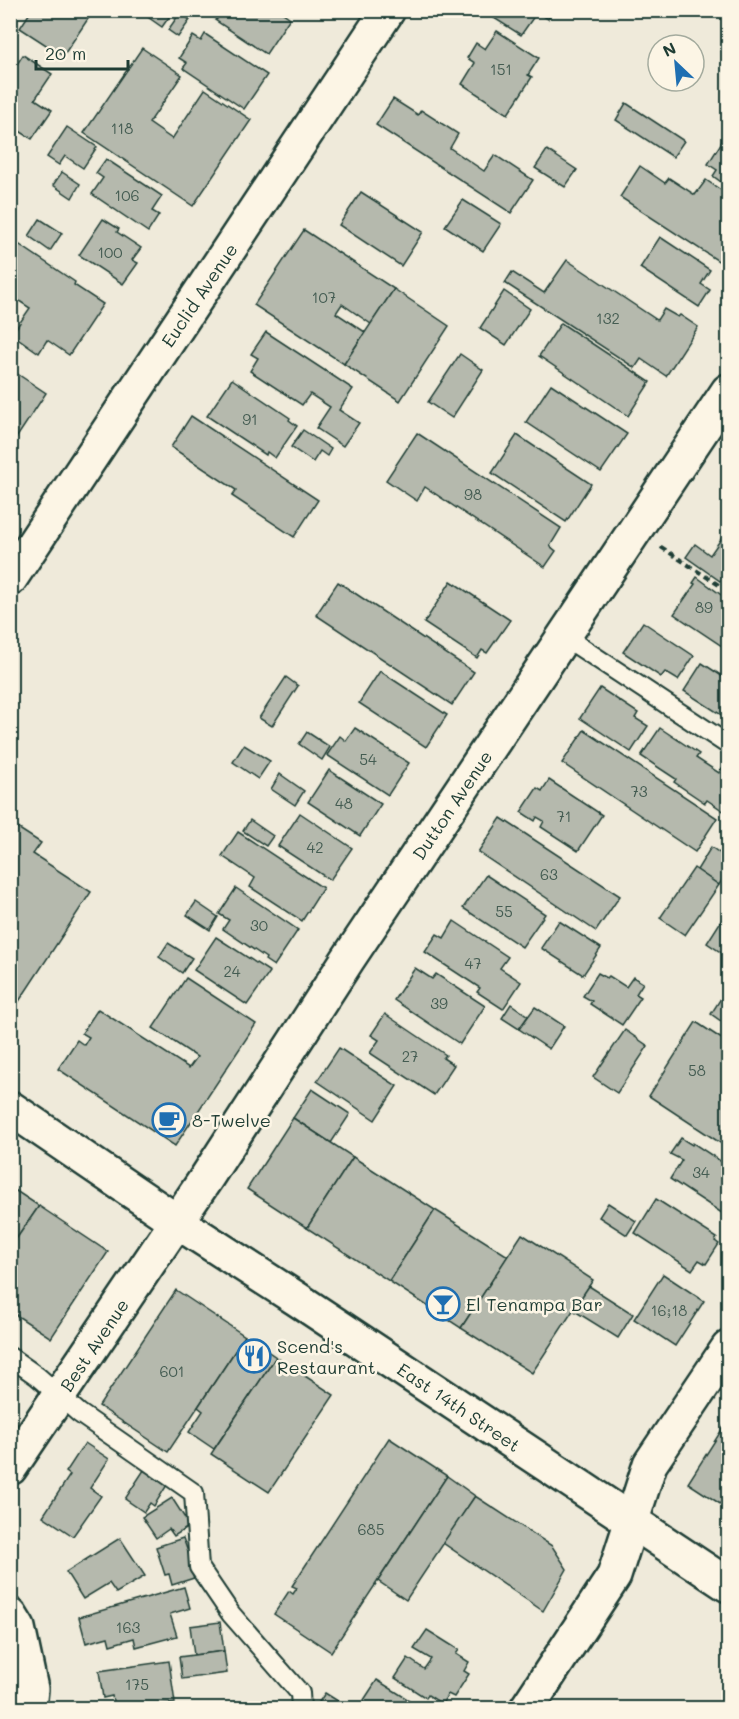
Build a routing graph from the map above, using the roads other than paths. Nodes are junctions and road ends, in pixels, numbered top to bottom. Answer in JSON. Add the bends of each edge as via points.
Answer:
{"nodes":[{"id":1,"x":388,"y":10,"type":"edge"},
{"id":2,"x":729,"y":391,"type":"edge"},
{"id":3,"x":10,"y":579,"type":"edge"},
{"id":4,"x":565,"y":638,"type":"junction"},
{"id":5,"x":727,"y":744,"type":"edge"},
{"id":6,"x":10,"y":1108,"type":"edge"},
{"id":7,"x":176,"y":1221,"type":"junction"},
{"id":8,"x":729,"y":1348,"type":"edge"},
{"id":9,"x":10,"y":1357,"type":"edge"},
{"id":10,"x":59,"y":1396,"type":"junction"},
{"id":11,"x":10,"y":1468,"type":"edge"},
{"id":12,"x":632,"y":1522,"type":"junction"},
{"id":13,"x":729,"y":1586,"type":"edge"},
{"id":14,"x":10,"y":1615,"type":"edge"},
{"id":15,"x":29,"y":1708,"type":"edge"},
{"id":16,"x":301,"y":1708,"type":"edge"},
{"id":17,"x":527,"y":1708,"type":"edge"}],
"edges":[{"from":1,"to":3,"type":"street","name":"Euclid Avenue"},
{"from":2,"to":4,"type":"street","name":"Dutton Avenue"},
{"from":4,"to":5,"type":"lane"},
{"from":4,"to":7,"type":"street","name":"Dutton Avenue"},
{"from":6,"to":7,"type":"street","name":"East 14th Street"},
{"from":7,"to":10,"type":"street","name":"Best Avenue"},
{"from":7,"to":12,"type":"street","name":"East 14th Street"},
{"from":8,"to":12,"type":"street","via":[[650,1464]]},
{"from":9,"to":10,"type":"lane"},
{"from":10,"to":11,"type":"street","name":"Best Avenue"},
{"from":10,"to":16,"type":"lane","via":[[194,1493],[199,1567],[231,1614],[300,1693]]},
{"from":12,"to":13,"type":"street","name":"East 14th Street"},
{"from":12,"to":17,"type":"street","via":[[614,1576]]},
{"from":14,"to":15,"type":"street","via":[[18,1628],[30,1689]]}]}
